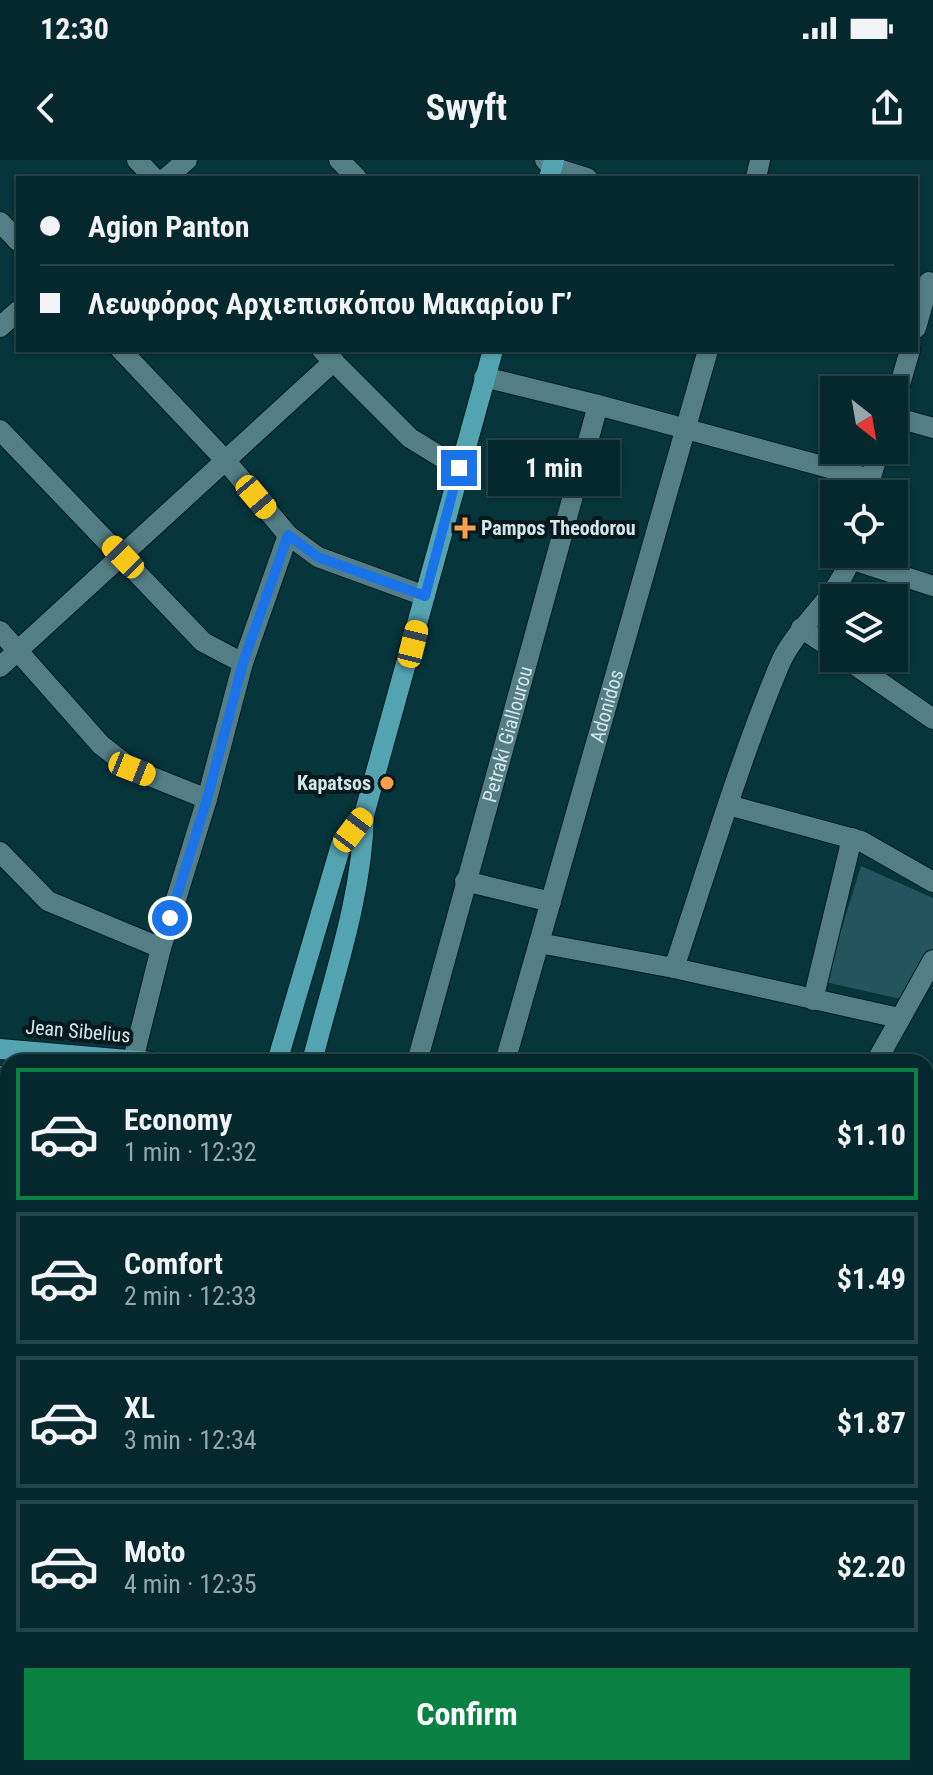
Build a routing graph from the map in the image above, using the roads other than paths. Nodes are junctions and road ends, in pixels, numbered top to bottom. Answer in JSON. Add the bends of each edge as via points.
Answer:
{"nodes":[{"id":1,"x":137,"y":160,"type":"edge"},
{"id":2,"x":187,"y":160,"type":"edge"},
{"id":3,"x":339,"y":160,"type":"edge"},
{"id":4,"x":550,"y":166,"type":"edge"},
{"id":5,"x":152,"y":176,"type":"edge"},
{"id":6,"x":168,"y":176,"type":"edge"},
{"id":7,"x":355,"y":176,"type":"edge"},
{"id":8,"x":581,"y":176,"type":"edge"},
{"id":9,"x":0,"y":222,"type":"edge"},
{"id":10,"x":16,"y":239,"type":"edge"},
{"id":11,"x":926,"y":281,"type":"edge"},
{"id":12,"x":16,"y":313,"type":"edge"},
{"id":13,"x":918,"y":319,"type":"edge"},
{"id":14,"x":0,"y":327,"type":"edge"},
{"id":15,"x":123,"y":352,"type":"edge"},
{"id":16,"x":492,"y":352,"type":"edge"},
{"id":17,"x":707,"y":352,"type":"edge"},
{"id":18,"x":909,"y":352,"type":"edge"},
{"id":19,"x":328,"y":356,"type":"edge"},
{"id":20,"x":902,"y":376,"type":"edge"},
{"id":21,"x":484,"y":377,"type":"junction"},
{"id":22,"x":598,"y":405,"type":"junction"},
{"id":23,"x":908,"y":421,"type":"edge"},
{"id":24,"x":686,"y":428,"type":"junction"},
{"id":25,"x":933,"y":428,"type":"edge"},
{"id":26,"x":0,"y":430,"type":"edge"},
{"id":27,"x":225,"y":460,"type":"junction"},
{"id":28,"x":459,"y":468,"type":"junction"},
{"id":29,"x":849,"y":480,"type":"edge"},
{"id":30,"x":288,"y":535,"type":"junction"},
{"id":31,"x":123,"y":557,"type":"junction"},
{"id":32,"x":846,"y":568,"type":"edge"},
{"id":33,"x":882,"y":568,"type":"edge"},
{"id":34,"x":933,"y":586,"type":"edge"},
{"id":35,"x":425,"y":596,"type":"junction"},
{"id":36,"x":801,"y":628,"type":"junction"},
{"id":37,"x":0,"y":631,"type":"edge"},
{"id":38,"x":820,"y":641,"type":"edge"},
{"id":39,"x":20,"y":651,"type":"junction"},
{"id":40,"x":243,"y":663,"type":"junction"},
{"id":41,"x":0,"y":667,"type":"edge"},
{"id":42,"x":865,"y":672,"type":"edge"},
{"id":43,"x":933,"y":719,"type":"edge"},
{"id":44,"x":207,"y":799,"type":"junction"},
{"id":45,"x":728,"y":805,"type":"junction"},
{"id":46,"x":364,"y":815,"type":"junction"},
{"id":47,"x":852,"y":838,"type":"junction"},
{"id":48,"x":0,"y":852,"type":"edge"},
{"id":49,"x":465,"y":881,"type":"junction"},
{"id":50,"x":933,"y":882,"type":"edge"},
{"id":51,"x":551,"y":902,"type":"junction"},
{"id":52,"x":539,"y":943,"type":"junction"},
{"id":53,"x":161,"y":948,"type":"junction"},
{"id":54,"x":933,"y":960,"type":"edge"},
{"id":55,"x":674,"y":968,"type":"junction"},
{"id":56,"x":813,"y":1000,"type":"junction"},
{"id":57,"x":899,"y":1018,"type":"junction"},
{"id":58,"x":0,"y":1049,"type":"edge"},
{"id":59,"x":59,"y":1054,"type":"edge"},
{"id":60,"x":143,"y":1054,"type":"edge"},
{"id":61,"x":279,"y":1054,"type":"edge"},
{"id":62,"x":314,"y":1054,"type":"edge"},
{"id":63,"x":419,"y":1054,"type":"edge"},
{"id":64,"x":507,"y":1054,"type":"edge"},
{"id":65,"x":880,"y":1054,"type":"edge"}],
"edges":[{"from":1,"to":5,"type":"street"},
{"from":2,"to":6,"type":"street"},
{"from":3,"to":7,"type":"street"},
{"from":4,"to":8,"type":"street"},
{"from":9,"to":10,"type":"street"},
{"from":11,"to":13,"type":"street"},
{"from":12,"to":14,"type":"street"},
{"from":15,"to":27,"type":"street"},
{"from":16,"to":21,"type":"main road"},
{"from":17,"to":24,"type":"street","name":"Adonidos"},
{"from":18,"to":20,"type":"street"},
{"from":19,"to":27,"type":"street"},
{"from":19,"to":28,"type":"street","via":[[410,438]]},
{"from":21,"to":22,"type":"street"},
{"from":21,"to":28,"type":"main road"},
{"from":22,"to":24,"type":"street"},
{"from":22,"to":49,"type":"street","name":"Petraki Giallourou"},
{"from":23,"to":25,"type":"street"},
{"from":24,"to":29,"type":"street"},
{"from":24,"to":51,"type":"street","name":"Adonidos"},
{"from":26,"to":31,"type":"street"},
{"from":27,"to":30,"type":"street"},
{"from":27,"to":31,"type":"street"},
{"from":28,"to":35,"type":"main road"},
{"from":30,"to":35,"type":"street","via":[[318,557]]},
{"from":30,"to":40,"type":"street"},
{"from":31,"to":39,"type":"street"},
{"from":31,"to":40,"type":"street","via":[[203,642]]},
{"from":32,"to":36,"type":"street"},
{"from":33,"to":34,"type":"street"},
{"from":35,"to":46,"type":"main road"},
{"from":36,"to":38,"type":"street"},
{"from":36,"to":45,"type":"street","via":[[780,663]]},
{"from":37,"to":39,"type":"street"},
{"from":39,"to":41,"type":"street"},
{"from":39,"to":44,"type":"street","via":[[101,745],[132,769]]},
{"from":40,"to":44,"type":"street"},
{"from":42,"to":43,"type":"street"},
{"from":44,"to":53,"type":"street"},
{"from":45,"to":47,"type":"street"},
{"from":45,"to":55,"type":"street"},
{"from":46,"to":61,"type":"main road","via":[[341,845]]},
{"from":46,"to":62,"type":"main road","via":[[363,855]]},
{"from":47,"to":50,"type":"street"},
{"from":47,"to":56,"type":"street"},
{"from":48,"to":53,"type":"street","via":[[48,901]]},
{"from":49,"to":51,"type":"street"},
{"from":49,"to":63,"type":"street","name":"Petraki Giallourou"},
{"from":51,"to":52,"type":"street","name":"Adonidos"},
{"from":52,"to":55,"type":"street"},
{"from":52,"to":64,"type":"street","name":"Adonidos"},
{"from":53,"to":60,"type":"street"},
{"from":54,"to":57,"type":"street"},
{"from":55,"to":56,"type":"street"},
{"from":56,"to":57,"type":"street"},
{"from":57,"to":65,"type":"street"},
{"from":58,"to":59,"type":"main road","name":"Jean Sibelius"}]}
